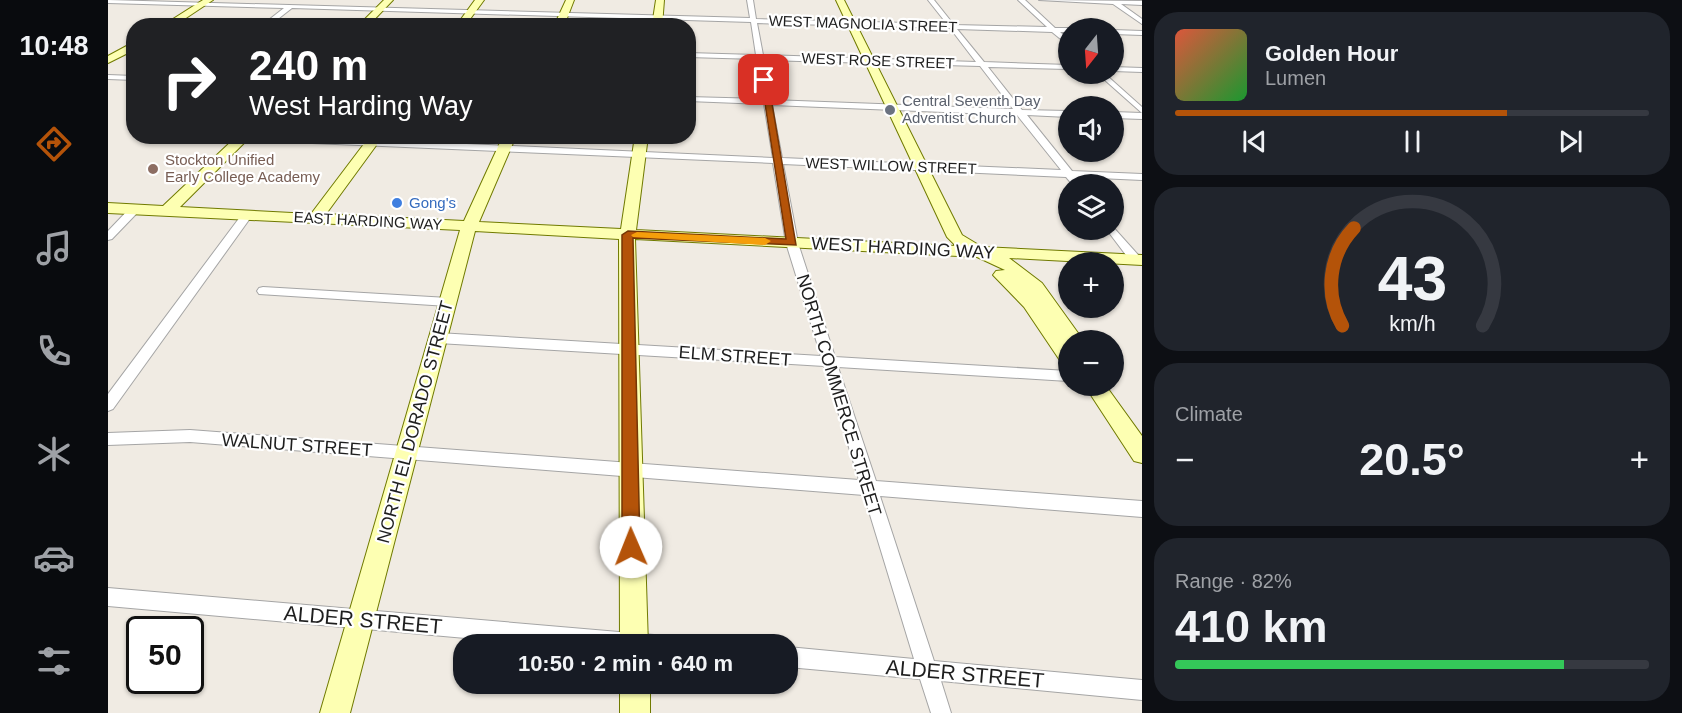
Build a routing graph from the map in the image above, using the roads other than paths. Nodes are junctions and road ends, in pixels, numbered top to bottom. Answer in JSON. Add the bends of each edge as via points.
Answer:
{"nodes":[{"id":1,"x":299,"y":0,"type":"edge"},
{"id":2,"x":389,"y":0,"type":"edge"},
{"id":3,"x":480,"y":0,"type":"edge"},
{"id":4,"x":570,"y":0,"type":"edge"},
{"id":5,"x":660,"y":0,"type":"edge"},
{"id":6,"x":750,"y":0,"type":"edge"},
{"id":7,"x":840,"y":0,"type":"edge"},
{"id":8,"x":931,"y":0,"type":"edge"},
{"id":9,"x":1021,"y":0,"type":"edge"},
{"id":10,"x":1042,"y":0,"type":"edge"},
{"id":11,"x":108,"y":1,"type":"edge"},
{"id":12,"x":1113,"y":1,"type":"edge"},
{"id":13,"x":205,"y":2,"type":"edge"},
{"id":14,"x":1142,"y":3,"type":"edge"},
{"id":15,"x":289,"y":7,"type":"junction"},
{"id":16,"x":379,"y":9,"type":"junction"},
{"id":17,"x":470,"y":12,"type":"junction"},
{"id":18,"x":563,"y":15,"type":"junction"},
{"id":19,"x":179,"y":18,"type":"edge"},
{"id":20,"x":275,"y":18,"type":"edge"},
{"id":21,"x":370,"y":18,"type":"edge"},
{"id":22,"x":466,"y":18,"type":"edge"},
{"id":23,"x":562,"y":18,"type":"edge"},
{"id":24,"x":603,"y":18,"type":"edge"},
{"id":25,"x":658,"y":18,"type":"edge"},
{"id":26,"x":754,"y":21,"type":"junction"},
{"id":27,"x":696,"y":22,"type":"edge"},
{"id":28,"x":1142,"y":22,"type":"edge"},
{"id":29,"x":852,"y":24,"type":"junction"},
{"id":30,"x":952,"y":27,"type":"junction"},
{"id":31,"x":1054,"y":30,"type":"junction"},
{"id":32,"x":1058,"y":30,"type":"edge"},
{"id":33,"x":1124,"y":32,"type":"edge"},
{"id":34,"x":1142,"y":33,"type":"edge"},
{"id":35,"x":1058,"y":34,"type":"edge"},
{"id":36,"x":126,"y":50,"type":"edge"},
{"id":37,"x":696,"y":55,"type":"edge"},
{"id":38,"x":760,"y":57,"type":"junction"},
{"id":39,"x":108,"y":60,"type":"edge"},
{"id":40,"x":870,"y":61,"type":"junction"},
{"id":41,"x":981,"y":64,"type":"junction"},
{"id":42,"x":1058,"y":67,"type":"edge"},
{"id":43,"x":1124,"y":69,"type":"edge"},
{"id":44,"x":1142,"y":70,"type":"edge"},
{"id":45,"x":108,"y":77,"type":"edge"},
{"id":46,"x":126,"y":78,"type":"edge"},
{"id":47,"x":1112,"y":84,"type":"edge"},
{"id":48,"x":696,"y":99,"type":"edge"},
{"id":49,"x":768,"y":102,"type":"junction"},
{"id":50,"x":893,"y":107,"type":"junction"},
{"id":51,"x":1142,"y":111,"type":"edge"},
{"id":52,"x":1018,"y":112,"type":"junction"},
{"id":53,"x":1058,"y":114,"type":"edge"},
{"id":54,"x":1124,"y":115,"type":"edge"},
{"id":55,"x":1142,"y":116,"type":"edge"},
{"id":56,"x":238,"y":144,"type":"edge"},
{"id":57,"x":372,"y":144,"type":"edge"},
{"id":58,"x":508,"y":144,"type":"edge"},
{"id":59,"x":519,"y":144,"type":"edge"},
{"id":60,"x":641,"y":144,"type":"edge"},
{"id":61,"x":639,"y":155,"type":"junction"},
{"id":62,"x":779,"y":161,"type":"junction"},
{"id":63,"x":921,"y":167,"type":"junction"},
{"id":64,"x":1069,"y":174,"type":"joint"},
{"id":65,"x":1124,"y":176,"type":"edge"},
{"id":66,"x":1142,"y":177,"type":"edge"},
{"id":67,"x":108,"y":208,"type":"edge"},
{"id":68,"x":135,"y":209,"type":"junction"},
{"id":69,"x":166,"y":211,"type":"junction"},
{"id":70,"x":247,"y":215,"type":"junction"},
{"id":71,"x":315,"y":219,"type":"junction"},
{"id":72,"x":470,"y":226,"type":"junction"},
{"id":73,"x":628,"y":235,"type":"junction"},
{"id":74,"x":108,"y":237,"type":"edge"},
{"id":75,"x":1121,"y":240,"type":"edge"},
{"id":76,"x":792,"y":243,"type":"junction"},
{"id":77,"x":979,"y":252,"type":"junction"},
{"id":78,"x":1031,"y":255,"type":"junction"},
{"id":79,"x":1139,"y":260,"type":"edge"},
{"id":80,"x":1023,"y":277,"type":"junction"},
{"id":81,"x":263,"y":291,"type":"dead end"},
{"id":82,"x":448,"y":302,"type":"junction"},
{"id":83,"x":1066,"y":330,"type":"edge"},
{"id":84,"x":438,"y":338,"type":"junction"},
{"id":85,"x":1058,"y":344,"type":"edge"},
{"id":86,"x":629,"y":349,"type":"junction"},
{"id":87,"x":828,"y":362,"type":"junction"},
{"id":88,"x":1058,"y":375,"type":"edge"},
{"id":89,"x":1102,"y":396,"type":"edge"},
{"id":90,"x":110,"y":399,"type":"edge"},
{"id":91,"x":108,"y":440,"type":"edge"},
{"id":92,"x":406,"y":453,"type":"junction"},
{"id":93,"x":1142,"y":454,"type":"edge"},
{"id":94,"x":630,"y":468,"type":"junction"},
{"id":95,"x":868,"y":486,"type":"junction"},
{"id":96,"x":1142,"y":508,"type":"edge"},
{"id":97,"x":108,"y":597,"type":"edge"},
{"id":98,"x":361,"y":621,"type":"junction"},
{"id":99,"x":519,"y":634,"type":"edge"},
{"id":100,"x":640,"y":634,"type":"edge"},
{"id":101,"x":798,"y":658,"type":"edge"},
{"id":102,"x":927,"y":670,"type":"junction"},
{"id":103,"x":1142,"y":690,"type":"edge"},
{"id":104,"x":634,"y":694,"type":"edge"},
{"id":105,"x":335,"y":713,"type":"edge"},
{"id":106,"x":635,"y":713,"type":"edge"},
{"id":107,"x":941,"y":713,"type":"edge"}],
"edges":[{"from":1,"to":15,"type":"street"},
{"from":2,"to":16,"type":"street"},
{"from":3,"to":17,"type":"street"},
{"from":4,"to":18,"type":"street"},
{"from":5,"to":25,"type":"street"},
{"from":6,"to":26,"type":"street","name":"NORTH COMMERCE STREET"},
{"from":7,"to":29,"type":"street"},
{"from":8,"to":30,"type":"street"},
{"from":9,"to":31,"type":"street"},
{"from":10,"to":12,"type":"street"},
{"from":11,"to":13,"type":"street","name":"WEST MAGNOLIA STREET"},
{"from":12,"to":14,"type":"street"},
{"from":12,"to":28,"type":"street"},
{"from":13,"to":15,"type":"street","name":"WEST MAGNOLIA STREET"},
{"from":13,"to":19,"type":"street"},
{"from":15,"to":16,"type":"street","name":"WEST MAGNOLIA STREET"},
{"from":15,"to":20,"type":"street"},
{"from":16,"to":17,"type":"street","name":"WEST MAGNOLIA STREET"},
{"from":16,"to":21,"type":"street"},
{"from":17,"to":18,"type":"street","name":"WEST MAGNOLIA STREET"},
{"from":17,"to":22,"type":"street"},
{"from":18,"to":23,"type":"street"},
{"from":18,"to":24,"type":"street","name":"WEST MAGNOLIA STREET"},
{"from":26,"to":27,"type":"street","name":"WEST MAGNOLIA STREET"},
{"from":26,"to":29,"type":"street","name":"WEST MAGNOLIA STREET"},
{"from":26,"to":38,"type":"street","name":"NORTH COMMERCE STREET"},
{"from":29,"to":30,"type":"street","name":"WEST MAGNOLIA STREET"},
{"from":29,"to":40,"type":"street"},
{"from":30,"to":31,"type":"street","name":"WEST MAGNOLIA STREET"},
{"from":30,"to":41,"type":"street"},
{"from":31,"to":32,"type":"street","name":"WEST MAGNOLIA STREET"},
{"from":31,"to":35,"type":"street"},
{"from":33,"to":34,"type":"street"},
{"from":36,"to":39,"type":"street"},
{"from":37,"to":38,"type":"street","name":"WEST ROSE STREET"},
{"from":38,"to":40,"type":"street","name":"WEST ROSE STREET"},
{"from":38,"to":49,"type":"street","name":"NORTH COMMERCE STREET"},
{"from":40,"to":41,"type":"street","name":"WEST ROSE STREET"},
{"from":40,"to":50,"type":"street"},
{"from":41,"to":42,"type":"street","name":"WEST ROSE STREET"},
{"from":41,"to":52,"type":"street"},
{"from":43,"to":44,"type":"street"},
{"from":45,"to":46,"type":"street"},
{"from":47,"to":51,"type":"street"},
{"from":48,"to":49,"type":"street"},
{"from":49,"to":50,"type":"street"},
{"from":49,"to":62,"type":"street","name":"NORTH COMMERCE STREET"},
{"from":50,"to":52,"type":"street"},
{"from":50,"to":63,"type":"street"},
{"from":52,"to":53,"type":"street"},
{"from":52,"to":64,"type":"street"},
{"from":54,"to":55,"type":"street"},
{"from":56,"to":69,"type":"street"},
{"from":57,"to":71,"type":"street"},
{"from":58,"to":72,"type":"street","name":"NORTH EL DORADO STREET"},
{"from":59,"to":61,"type":"street","name":"WEST WILLOW STREET"},
{"from":60,"to":61,"type":"street"},
{"from":61,"to":62,"type":"street","name":"WEST WILLOW STREET"},
{"from":61,"to":73,"type":"street"},
{"from":62,"to":63,"type":"street","name":"WEST WILLOW STREET"},
{"from":62,"to":76,"type":"street","name":"NORTH COMMERCE STREET"},
{"from":63,"to":64,"type":"street","name":"WEST WILLOW STREET"},
{"from":63,"to":77,"type":"street","via":[[956,237]]},
{"from":65,"to":66,"type":"street","name":"WEST WILLOW STREET"},
{"from":67,"to":68,"type":"street","name":"EAST HARDING WAY"},
{"from":68,"to":69,"type":"street","name":"EAST HARDING WAY"},
{"from":68,"to":74,"type":"street"},
{"from":69,"to":70,"type":"street","name":"EAST HARDING WAY"},
{"from":70,"to":71,"type":"street","name":"EAST HARDING WAY"},
{"from":70,"to":90,"type":"street"},
{"from":71,"to":72,"type":"street","name":"EAST HARDING WAY"},
{"from":72,"to":73,"type":"street","name":"EAST HARDING WAY"},
{"from":72,"to":82,"type":"street","name":"NORTH EL DORADO STREET"},
{"from":73,"to":76,"type":"street","name":"WEST HARDING WAY"},
{"from":73,"to":86,"type":"street"},
{"from":75,"to":79,"type":"street"},
{"from":76,"to":77,"type":"street","name":"WEST HARDING WAY"},
{"from":76,"to":87,"type":"street","name":"NORTH COMMERCE STREET"},
{"from":77,"to":78,"type":"street","name":"WEST HARDING WAY"},
{"from":77,"to":80,"type":"street"},
{"from":77,"to":85,"type":"street","via":[[1012,282]]},
{"from":78,"to":79,"type":"street","name":"WEST HARDING WAY"},
{"from":78,"to":80,"type":"street","via":[[1023,266]]},
{"from":80,"to":83,"type":"street"},
{"from":81,"to":82,"type":"street"},
{"from":82,"to":84,"type":"street","name":"NORTH EL DORADO STREET"},
{"from":84,"to":86,"type":"street","name":"ELM STREET"},
{"from":84,"to":92,"type":"street","name":"NORTH EL DORADO STREET"},
{"from":86,"to":87,"type":"street","name":"ELM STREET"},
{"from":86,"to":94,"type":"street"},
{"from":87,"to":88,"type":"street","name":"ELM STREET"},
{"from":87,"to":95,"type":"street","name":"NORTH COMMERCE STREET"},
{"from":89,"to":93,"type":"street"},
{"from":91,"to":92,"type":"street","name":"WALNUT STREET","via":[[190,436]]},
{"from":92,"to":94,"type":"street","name":"WALNUT STREET"},
{"from":92,"to":98,"type":"street","name":"NORTH EL DORADO STREET"},
{"from":94,"to":95,"type":"street","name":"WALNUT STREET"},
{"from":94,"to":100,"type":"street"},
{"from":95,"to":96,"type":"street","name":"WALNUT STREET"},
{"from":95,"to":102,"type":"street","name":"NORTH COMMERCE STREET"},
{"from":97,"to":98,"type":"street","name":"ALDER STREET"},
{"from":98,"to":99,"type":"street","name":"ALDER STREET"},
{"from":98,"to":105,"type":"street","name":"NORTH EL DORADO STREET"},
{"from":101,"to":102,"type":"street","name":"ALDER STREET"},
{"from":102,"to":103,"type":"street","name":"ALDER STREET"},
{"from":102,"to":107,"type":"street","name":"NORTH COMMERCE STREET"},
{"from":104,"to":106,"type":"street"}]}
